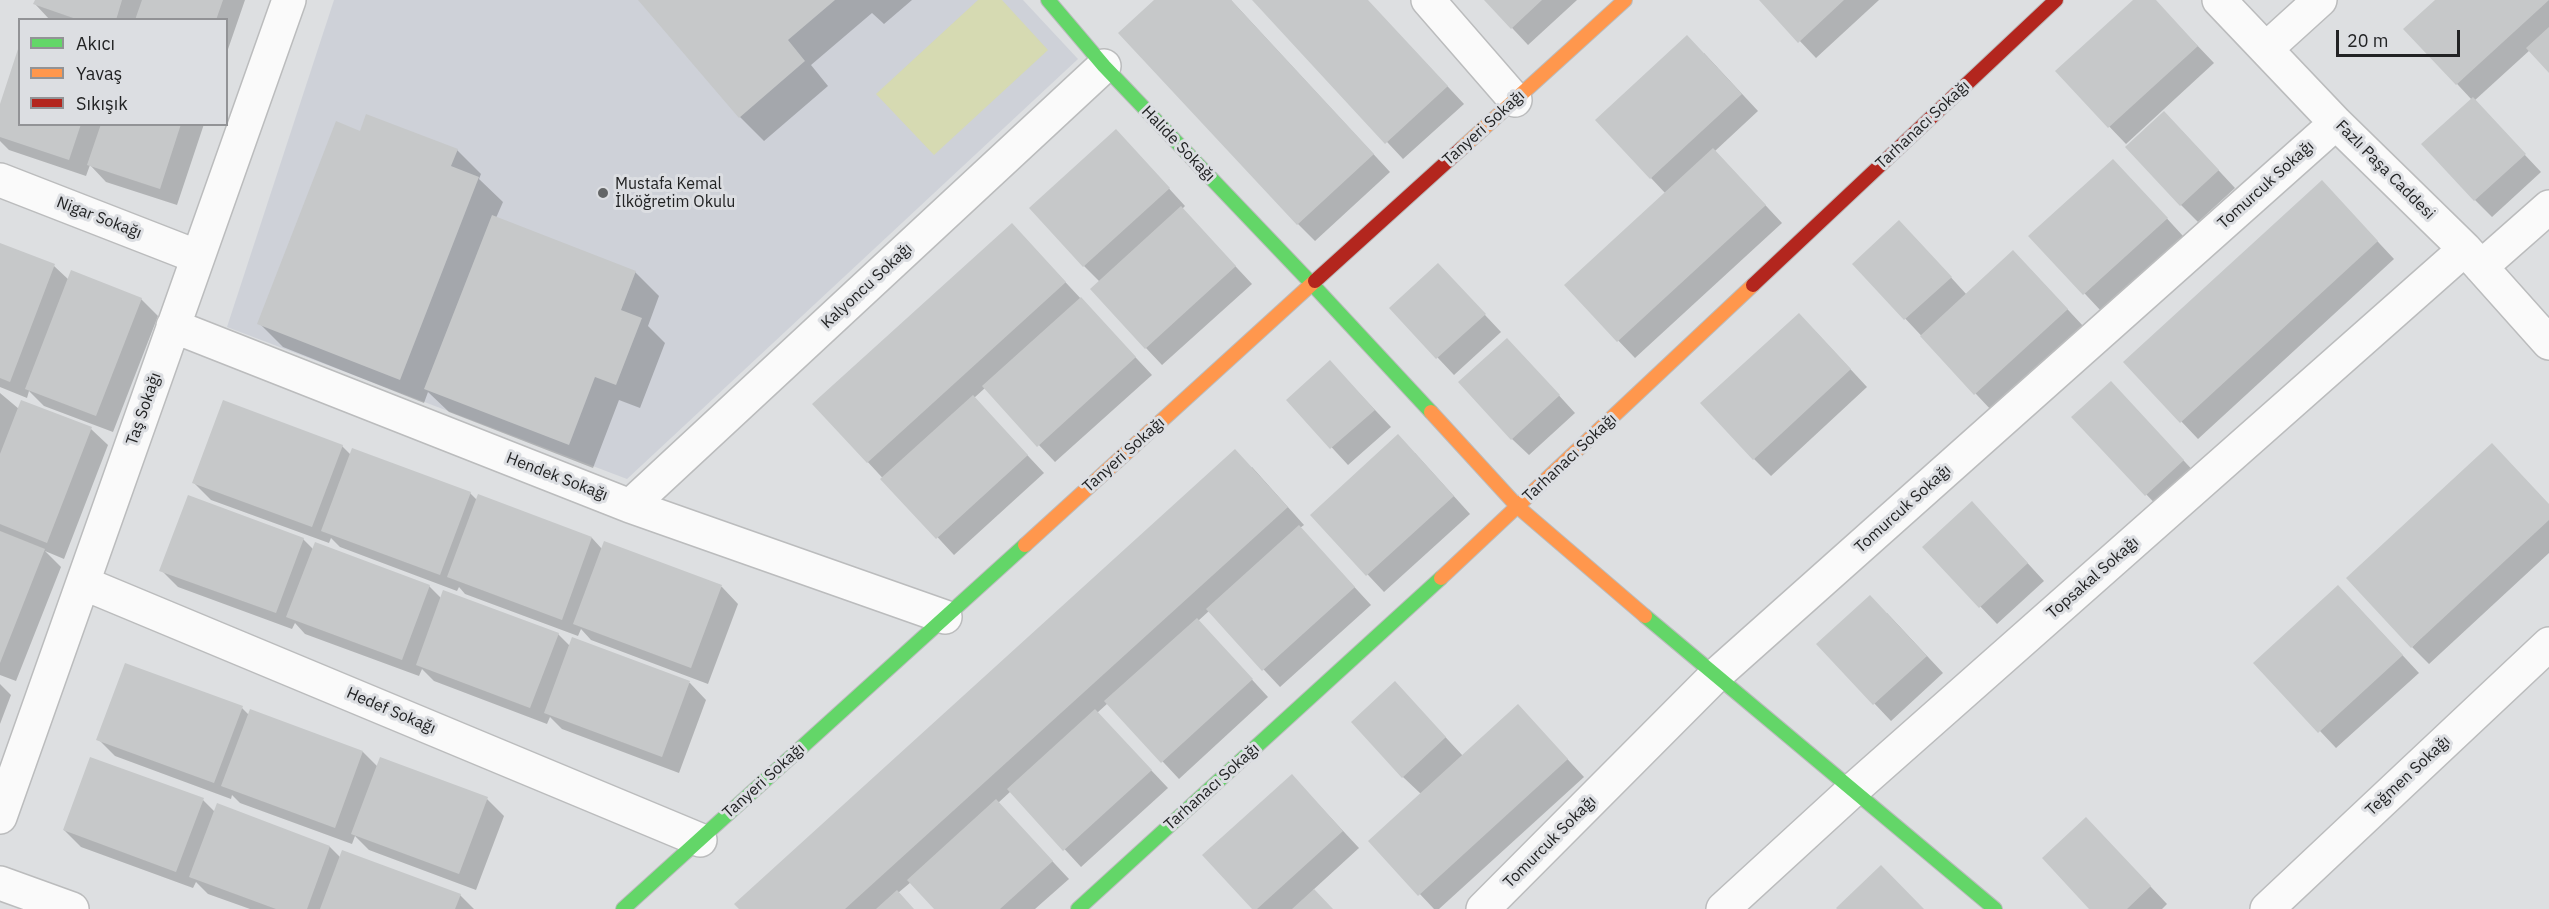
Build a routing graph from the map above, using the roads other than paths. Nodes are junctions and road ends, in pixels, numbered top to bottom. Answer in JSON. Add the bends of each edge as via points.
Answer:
{"nodes":[{"id":1,"x":289,"y":0,"type":"edge"},
{"id":2,"x":1048,"y":0,"type":"edge"},
{"id":3,"x":1428,"y":0,"type":"edge"},
{"id":4,"x":1625,"y":0,"type":"edge"},
{"id":5,"x":2056,"y":0,"type":"edge"},
{"id":6,"x":2219,"y":0,"type":"edge"},
{"id":7,"x":2320,"y":0,"type":"edge"},
{"id":8,"x":2266,"y":49,"type":"junction"},
{"id":9,"x":1104,"y":66,"type":"junction"},
{"id":10,"x":1515,"y":100,"type":"junction"},
{"id":11,"x":2336,"y":123,"type":"junction"},
{"id":12,"x":0,"y":180,"type":"edge"},
{"id":13,"x":2549,"y":207,"type":"edge"},
{"id":14,"x":198,"y":257,"type":"junction"},
{"id":15,"x":2473,"y":258,"type":"junction"},
{"id":16,"x":1312,"y":284,"type":"junction"},
{"id":17,"x":173,"y":326,"type":"junction"},
{"id":18,"x":2549,"y":343,"type":"edge"},
{"id":19,"x":630,"y":506,"type":"junction"},
{"id":20,"x":1518,"y":507,"type":"junction"},
{"id":21,"x":83,"y":583,"type":"junction"},
{"id":22,"x":945,"y":617,"type":"junction"},
{"id":23,"x":2549,"y":644,"type":"edge"},
{"id":24,"x":1716,"y":676,"type":"junction"},
{"id":25,"x":1854,"y":789,"type":"junction"},
{"id":26,"x":0,"y":818,"type":"edge"},
{"id":27,"x":700,"y":840,"type":"junction"},
{"id":28,"x":0,"y":883,"type":"edge"},
{"id":29,"x":72,"y":909,"type":"edge"},
{"id":30,"x":623,"y":909,"type":"edge"},
{"id":31,"x":1078,"y":909,"type":"edge"},
{"id":32,"x":1483,"y":909,"type":"edge"},
{"id":33,"x":1723,"y":909,"type":"edge"},
{"id":34,"x":1995,"y":909,"type":"edge"},
{"id":35,"x":2267,"y":909,"type":"edge"}],
"edges":[{"from":1,"to":14,"type":"street","name":"Taş Sokağı"},
{"from":2,"to":9,"type":"street","name":"Halide Sokağı"},
{"from":3,"to":10,"type":"street"},
{"from":4,"to":10,"type":"street","name":"Tanyeri Sokağı"},
{"from":5,"to":20,"type":"street","name":"Tarhanacı Sokağı"},
{"from":6,"to":8,"type":"street","name":"Fazlı Paşa Caddesi"},
{"from":7,"to":8,"type":"street"},
{"from":8,"to":11,"type":"street","name":"Fazlı Paşa Caddesi"},
{"from":9,"to":16,"type":"street","name":"Halide Sokağı"},
{"from":9,"to":19,"type":"street","name":"Kalyoncu Sokağı"},
{"from":10,"to":16,"type":"street","name":"Tanyeri Sokağı"},
{"from":11,"to":15,"type":"street","name":"Fazlı Paşa Caddesi"},
{"from":11,"to":24,"type":"street","name":"Tomurcuk Sokağı"},
{"from":12,"to":14,"type":"street","name":"Nigar Sokağı"},
{"from":13,"to":15,"type":"street","name":"Topsakal Sokağı"},
{"from":14,"to":17,"type":"street","name":"Taş Sokağı"},
{"from":15,"to":18,"type":"street","name":"Fazlı Paşa Caddesi"},
{"from":15,"to":25,"type":"street","name":"Topsakal Sokağı"},
{"from":16,"to":20,"type":"street","name":"Halide Sokağı"},
{"from":16,"to":22,"type":"street","name":"Tanyeri Sokağı"},
{"from":17,"to":19,"type":"street","name":"Hendek Sokağı"},
{"from":17,"to":21,"type":"street","name":"Taş Sokağı"},
{"from":19,"to":22,"type":"street","name":"Hendek Sokağı"},
{"from":20,"to":24,"type":"street","name":"Halide Sokağı"},
{"from":20,"to":31,"type":"street","name":"Tarhanacı Sokağı"},
{"from":21,"to":26,"type":"street","name":"Taş Sokağı"},
{"from":21,"to":27,"type":"street","name":"Hedef Sokağı"},
{"from":22,"to":27,"type":"street","name":"Tanyeri Sokağı"},
{"from":23,"to":35,"type":"street","name":"Teğmen Sokağı"},
{"from":24,"to":25,"type":"street","name":"Halide Sokağı"},
{"from":24,"to":32,"type":"street","name":"Tomurcuk Sokağı"},
{"from":25,"to":33,"type":"street","name":"Topsakal Sokağı"},
{"from":25,"to":34,"type":"street","name":"Halide Sokağı"},
{"from":27,"to":30,"type":"street","name":"Tanyeri Sokağı"},
{"from":28,"to":29,"type":"street"}]}
